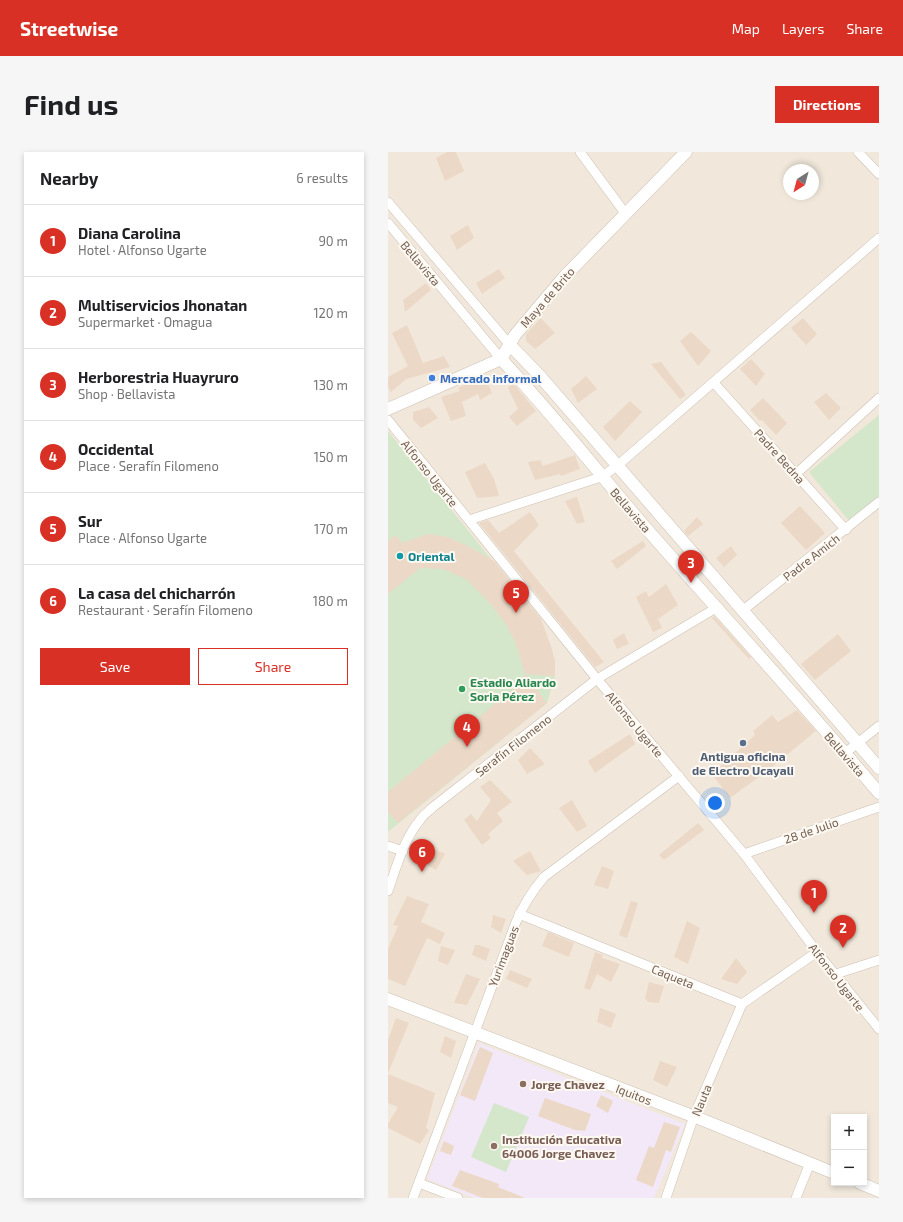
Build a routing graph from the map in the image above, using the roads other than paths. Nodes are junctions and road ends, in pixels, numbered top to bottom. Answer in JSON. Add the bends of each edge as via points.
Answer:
{"nodes":[{"id":1,"x":580,"y":152,"type":"edge"},
{"id":2,"x":686,"y":152,"type":"edge"},
{"id":3,"x":858,"y":152,"type":"edge"},
{"id":4,"x":879,"y":174,"type":"edge"},
{"id":5,"x":388,"y":202,"type":"edge"},
{"id":6,"x":625,"y":213,"type":"junction"},
{"id":7,"x":388,"y":223,"type":"edge"},
{"id":8,"x":879,"y":238,"type":"edge"},
{"id":9,"x":510,"y":345,"type":"junction"},
{"id":10,"x":501,"y":359,"type":"junction"},
{"id":11,"x":714,"y":383,"type":"junction"},
{"id":12,"x":879,"y":398,"type":"edge"},
{"id":13,"x":388,"y":409,"type":"edge"},
{"id":14,"x":388,"y":420,"type":"edge"},
{"id":15,"x":616,"y":466,"type":"junction"},
{"id":16,"x":796,"y":474,"type":"junction"},
{"id":17,"x":601,"y":477,"type":"junction"},
{"id":18,"x":879,"y":502,"type":"edge"},
{"id":19,"x":469,"y":520,"type":"junction"},
{"id":20,"x":846,"y":530,"type":"junction"},
{"id":21,"x":716,"y":608,"type":"junction"},
{"id":22,"x":742,"y":611,"type":"junction"},
{"id":23,"x":597,"y":679,"type":"junction"},
{"id":24,"x":879,"y":726,"type":"edge"},
{"id":25,"x":858,"y":743,"type":"junction"},
{"id":26,"x":846,"y":753,"type":"junction"},
{"id":27,"x":879,"y":768,"type":"edge"},
{"id":28,"x":680,"y":776,"type":"junction"},
{"id":29,"x":879,"y":793,"type":"edge"},
{"id":30,"x":879,"y":807,"type":"edge"},
{"id":31,"x":388,"y":846,"type":"edge"},
{"id":32,"x":403,"y":852,"type":"junction"},
{"id":33,"x":744,"y":854,"type":"junction"},
{"id":34,"x":388,"y":891,"type":"edge"},
{"id":35,"x":519,"y":914,"type":"junction"},
{"id":36,"x":817,"y":952,"type":"junction"},
{"id":37,"x":879,"y":960,"type":"edge"},
{"id":38,"x":836,"y":974,"type":"junction"},
{"id":39,"x":388,"y":999,"type":"edge"},
{"id":40,"x":742,"y":1004,"type":"junction"},
{"id":41,"x":879,"y":1029,"type":"edge"},
{"id":42,"x":475,"y":1033,"type":"junction"},
{"id":43,"x":694,"y":1116,"type":"junction"},
{"id":44,"x":810,"y":1163,"type":"junction"},
{"id":45,"x":831,"y":1172,"type":"edge"},
{"id":46,"x":419,"y":1183,"type":"junction"},
{"id":47,"x":867,"y":1186,"type":"edge"},
{"id":48,"x":879,"y":1191,"type":"edge"},
{"id":49,"x":413,"y":1198,"type":"edge"},
{"id":50,"x":458,"y":1198,"type":"edge"},
{"id":51,"x":666,"y":1198,"type":"edge"},
{"id":52,"x":796,"y":1198,"type":"edge"}],
"edges":[{"from":1,"to":6,"type":"street"},
{"from":2,"to":6,"type":"street","name":"Maya de Brito"},
{"from":3,"to":4,"type":"street"},
{"from":5,"to":9,"type":"street","name":"Bellavista"},
{"from":6,"to":9,"type":"street","name":"Maya de Brito","via":[[564,277],[515,335]]},
{"from":7,"to":10,"type":"street","name":"Bellavista"},
{"from":8,"to":11,"type":"street"},
{"from":9,"to":10,"type":"street","name":"Maya de Brito"},
{"from":9,"to":15,"type":"street","name":"Bellavista"},
{"from":10,"to":13,"type":"street"},
{"from":10,"to":17,"type":"street","name":"Bellavista"},
{"from":11,"to":15,"type":"street"},
{"from":11,"to":16,"type":"street","name":"Padre Bedna"},
{"from":12,"to":16,"type":"street"},
{"from":14,"to":19,"type":"street","name":"Alfonso Ugarte"},
{"from":15,"to":17,"type":"street"},
{"from":15,"to":22,"type":"street","name":"Bellavista"},
{"from":16,"to":20,"type":"street","name":"Padre Bedna"},
{"from":17,"to":19,"type":"street"},
{"from":17,"to":21,"type":"street","name":"Bellavista"},
{"from":18,"to":20,"type":"street","name":"Padre Amich"},
{"from":19,"to":23,"type":"street","name":"Alfonso Ugarte"},
{"from":20,"to":22,"type":"street","name":"Padre Amich"},
{"from":21,"to":23,"type":"street","name":"Serafín Filomeno"},
{"from":21,"to":26,"type":"street","name":"Bellavista"},
{"from":22,"to":25,"type":"street","name":"Bellavista"},
{"from":23,"to":28,"type":"street","name":"Alfonso Ugarte"},
{"from":23,"to":32,"type":"street","name":"Serafín Filomeno","via":[[420,819]]},
{"from":24,"to":25,"type":"street"},
{"from":25,"to":26,"type":"street"},
{"from":25,"to":27,"type":"street","name":"Bellavista"},
{"from":26,"to":29,"type":"street","name":"Bellavista"},
{"from":28,"to":33,"type":"street","name":"Alfonso Ugarte"},
{"from":28,"to":35,"type":"street","name":"Yurimaguas","via":[[544,877]]},
{"from":30,"to":33,"type":"street","name":"28 de Julio"},
{"from":31,"to":32,"type":"street"},
{"from":32,"to":34,"type":"street","name":"Serafín Filomeno"},
{"from":33,"to":36,"type":"street","name":"Alfonso Ugarte"},
{"from":35,"to":40,"type":"street","name":"Caqueta"},
{"from":35,"to":42,"type":"street","name":"Yurimaguas"},
{"from":36,"to":38,"type":"street","name":"Alfonso Ugarte"},
{"from":36,"to":40,"type":"street"},
{"from":37,"to":38,"type":"street"},
{"from":38,"to":41,"type":"street","name":"Alfonso Ugarte"},
{"from":39,"to":42,"type":"street","name":"Iquitos"},
{"from":40,"to":43,"type":"street","name":"Nauta"},
{"from":42,"to":43,"type":"street","name":"Iquitos"},
{"from":42,"to":46,"type":"street","name":"Yurimaguas"},
{"from":43,"to":44,"type":"street","name":"Iquitos"},
{"from":43,"to":51,"type":"street","name":"Nauta"},
{"from":44,"to":45,"type":"street","name":"Iquitos"},
{"from":44,"to":52,"type":"street"},
{"from":46,"to":49,"type":"street","name":"Yurimaguas"},
{"from":46,"to":50,"type":"street"},
{"from":47,"to":48,"type":"street"}]}
